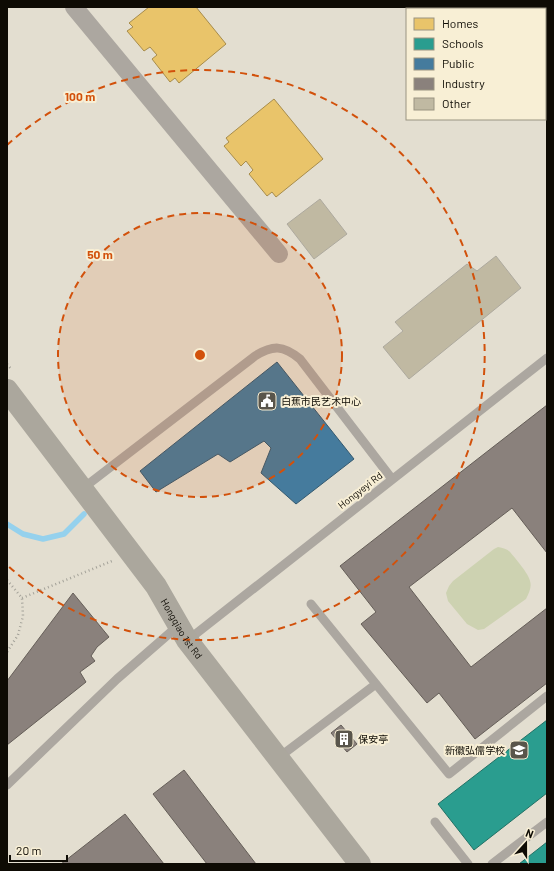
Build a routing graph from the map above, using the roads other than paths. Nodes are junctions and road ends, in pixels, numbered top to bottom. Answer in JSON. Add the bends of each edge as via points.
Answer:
{"nodes":[{"id":1,"x":74,"y":7,"type":"edge"},
{"id":2,"x":279,"y":254,"type":"dead end"},
{"id":3,"x":547,"y":358,"type":"edge"},
{"id":4,"x":7,"y":390,"type":"edge"},
{"id":5,"x":392,"y":479,"type":"junction"},
{"id":6,"x":82,"y":489,"type":"junction"},
{"id":7,"x":311,"y":604,"type":"dead end"},
{"id":8,"x":183,"y":633,"type":"junction"},
{"id":9,"x":376,"y":684,"type":"junction"},
{"id":10,"x":547,"y":696,"type":"edge"},
{"id":11,"x":278,"y":758,"type":"junction"},
{"id":12,"x":7,"y":785,"type":"edge"},
{"id":13,"x":435,"y":822,"type":"dead end"},
{"id":14,"x":547,"y":822,"type":"edge"},
{"id":15,"x":360,"y":864,"type":"edge"},
{"id":16,"x":468,"y":864,"type":"edge"},
{"id":17,"x":492,"y":864,"type":"edge"}],
"edges":[{"from":1,"to":2,"type":"street"},
{"from":3,"to":5,"type":"lane","name":"Hongyeyi Rd"},
{"from":4,"to":6,"type":"street","name":"Hongqiao 1st Rd"},
{"from":5,"to":6,"type":"lane","via":[[300,359],[282,348],[273,348],[255,356]]},
{"from":5,"to":8,"type":"lane","name":"Hongyeyi Rd"},
{"from":6,"to":8,"type":"street","name":"Hongqiao 1st Rd","via":[[156,586]]},
{"from":7,"to":9,"type":"lane"},
{"from":8,"to":11,"type":"street","name":"Hongqiao 1st Rd"},
{"from":8,"to":12,"type":"lane","name":"Hongyeyi Rd","via":[[117,679]]},
{"from":9,"to":10,"type":"lane","via":[[449,774]]},
{"from":9,"to":11,"type":"lane"},
{"from":11,"to":15,"type":"street","name":"Hongqiao 1st Rd"},
{"from":13,"to":16,"type":"lane"},
{"from":14,"to":17,"type":"lane"}]}
